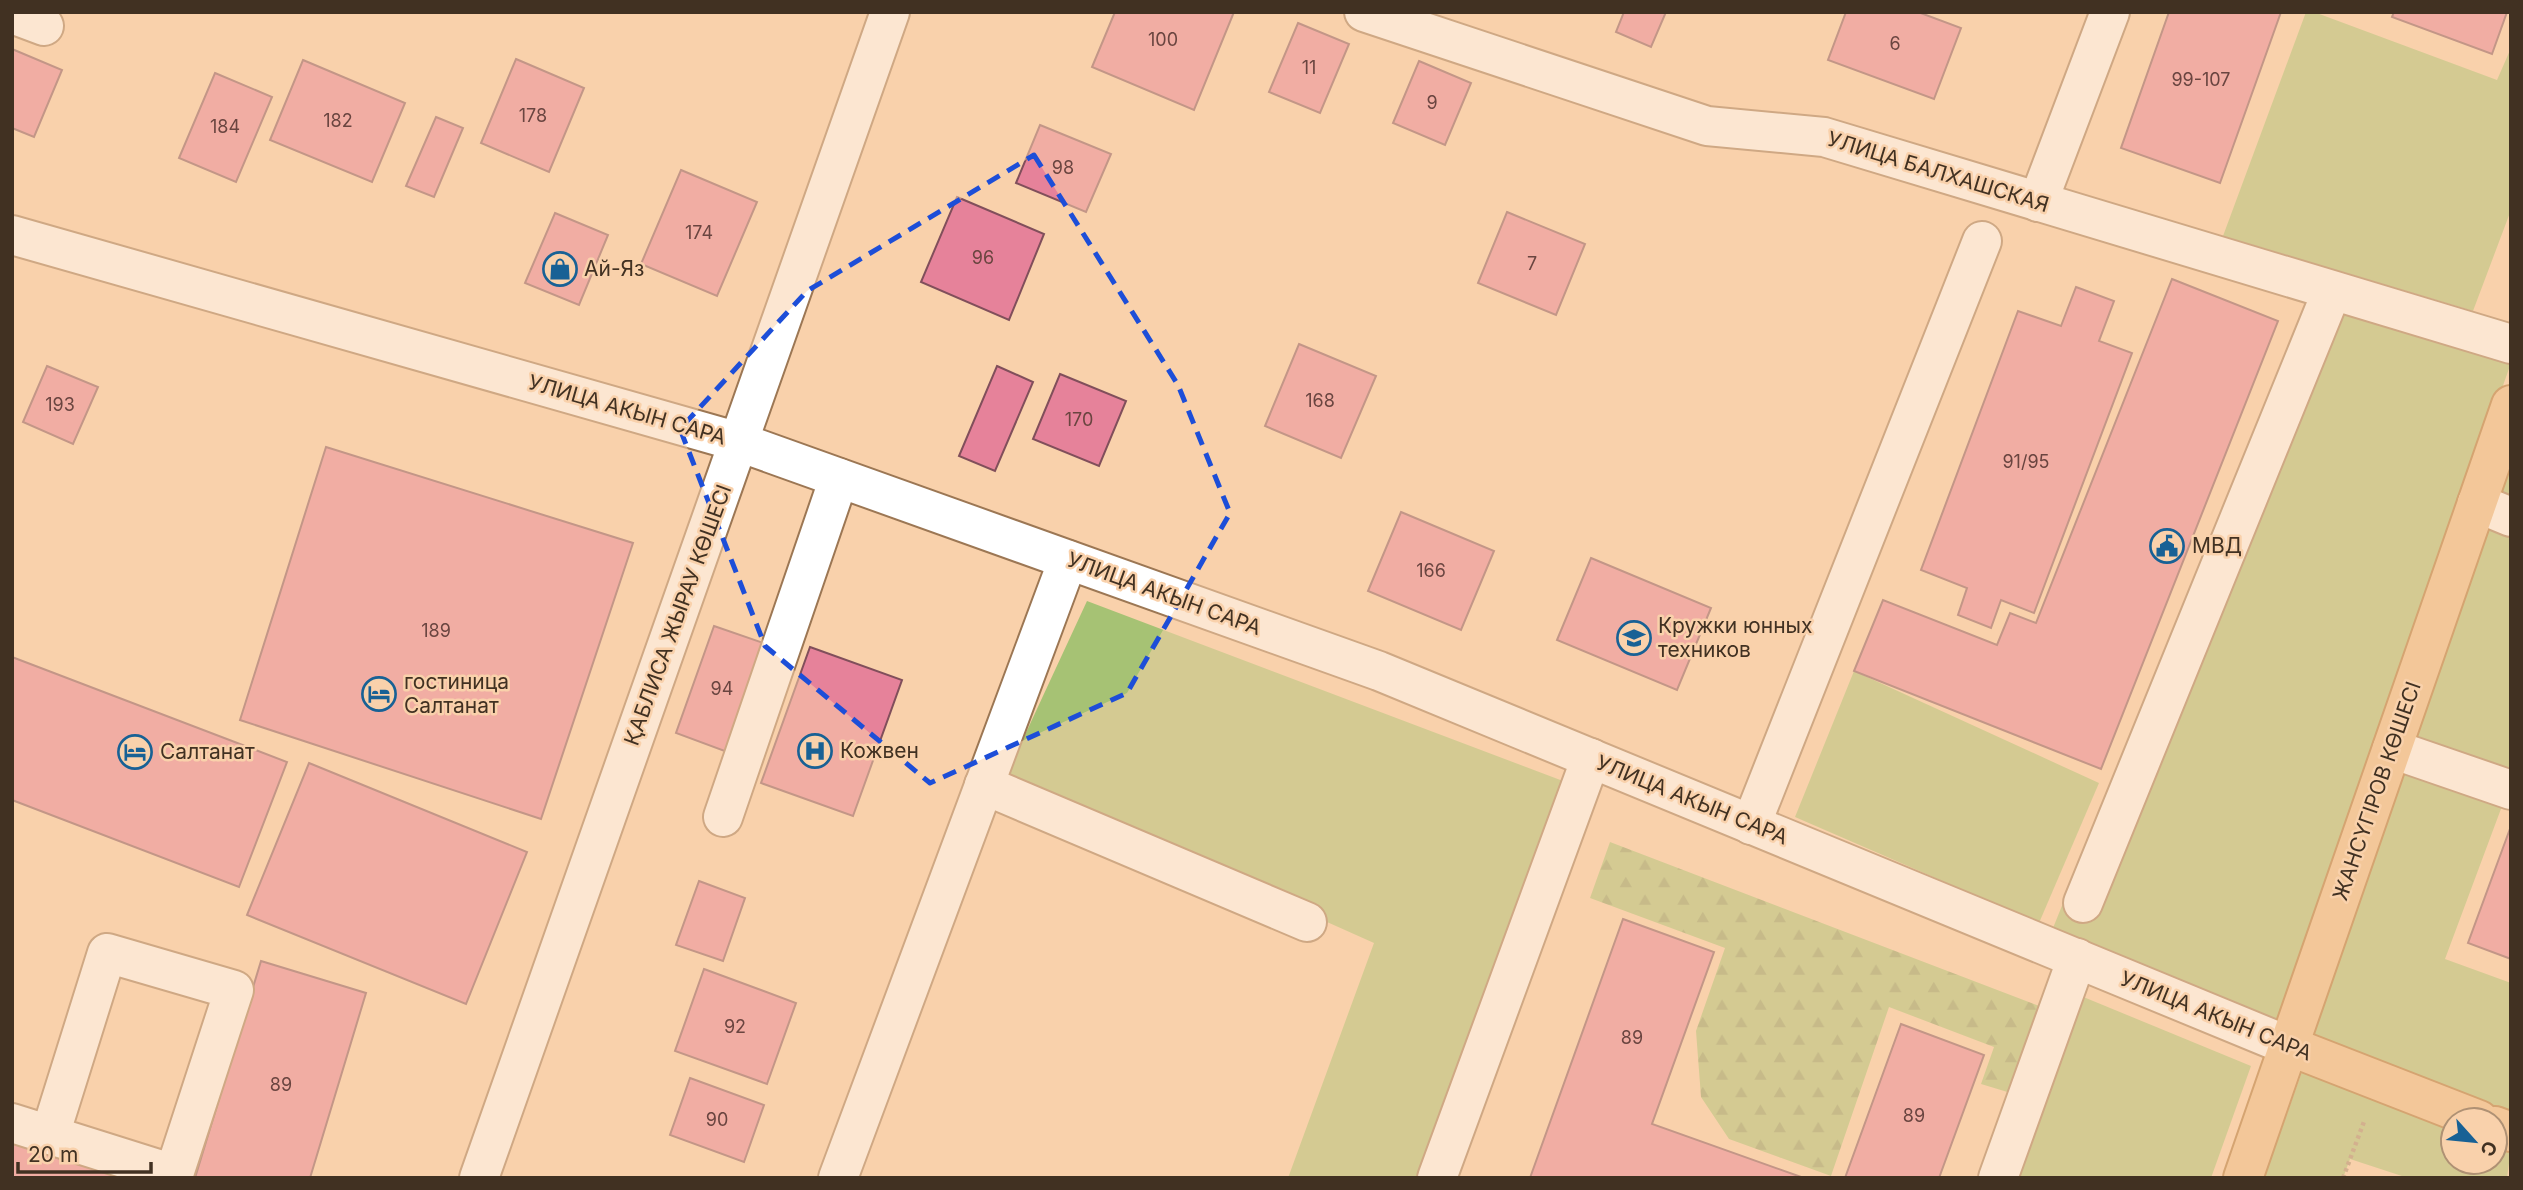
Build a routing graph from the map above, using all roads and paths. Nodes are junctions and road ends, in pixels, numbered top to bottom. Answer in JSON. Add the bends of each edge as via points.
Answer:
{"nodes":[{"id":1,"x":890,"y":12,"type":"edge"},
{"id":2,"x":1364,"y":12,"type":"edge"},
{"id":3,"x":2110,"y":12,"type":"edge"},
{"id":4,"x":2038,"y":202,"type":"junction"},
{"id":5,"x":12,"y":235,"type":"edge"},
{"id":6,"x":1982,"y":241,"type":"dead end"},
{"id":7,"x":2332,"y":290,"type":"junction"},
{"id":8,"x":2511,"y":344,"type":"edge"},
{"id":9,"x":2511,"y":405,"type":"edge"},
{"id":10,"x":739,"y":442,"type":"junction"},
{"id":11,"x":839,"y":478,"type":"junction"},
{"id":12,"x":2494,"y":510,"type":"edge"},
{"id":13,"x":1068,"y":560,"type":"junction"},
{"id":14,"x":2392,"y":749,"type":"junction"},
{"id":15,"x":1591,"y":758,"type":"junction"},
{"id":16,"x":984,"y":785,"type":"junction"},
{"id":17,"x":2511,"y":790,"type":"edge"},
{"id":18,"x":723,"y":817,"type":"dead end"},
{"id":19,"x":1751,"y":825,"type":"junction"},
{"id":20,"x":2083,"y":903,"type":"dead end"},
{"id":21,"x":1307,"y":922,"type":"dead end"},
{"id":22,"x":2077,"y":958,"type":"junction"},
{"id":23,"x":2289,"y":1046,"type":"junction"},
{"id":24,"x":2379,"y":1081,"type":"junction"},
{"id":25,"x":2443,"y":1106,"type":"edge"},
{"id":26,"x":12,"y":1123,"type":"edge"},
{"id":27,"x":50,"y":1135,"type":"junction"},
{"id":28,"x":479,"y":1178,"type":"edge"},
{"id":29,"x":838,"y":1178,"type":"edge"},
{"id":30,"x":1437,"y":1178,"type":"edge"},
{"id":31,"x":1998,"y":1178,"type":"edge"},
{"id":32,"x":2243,"y":1178,"type":"edge"},
{"id":33,"x":2343,"y":1178,"type":"edge"}],
"edges":[{"from":1,"to":10,"type":"street","name":"ҚАБЛИСА ЖЫРАУ КӨШЕСІ"},
{"from":2,"to":4,"type":"street","name":"УЛИЦА БАЛХАШСКАЯ","via":[[1707,126],[1824,137]]},
{"from":3,"to":4,"type":"street"},
{"from":4,"to":7,"type":"street","name":"УЛИЦА БАЛХАШСКАЯ"},
{"from":5,"to":10,"type":"street","name":"УЛИЦА АКЫН САРА"},
{"from":6,"to":19,"type":"street"},
{"from":7,"to":8,"type":"street","name":"УЛИЦА БАЛХАШСКАЯ"},
{"from":7,"to":20,"type":"street"},
{"from":9,"to":12,"type":"main road","name":"ЖАНСҮГІРОВ КӨШЕСІ"},
{"from":10,"to":11,"type":"street","name":"УЛИЦА АКЫН САРА"},
{"from":10,"to":28,"type":"street","name":"ҚАБЛИСА ЖЫРАУ КӨШЕСІ"},
{"from":11,"to":13,"type":"street","name":"УЛИЦА АКЫН САРА"},
{"from":11,"to":18,"type":"street"},
{"from":12,"to":14,"type":"main road","name":"ЖАНСҮГІРОВ КӨШЕСІ"},
{"from":13,"to":15,"type":"street","name":"УЛИЦА АКЫН САРА","via":[[1379,671]]},
{"from":13,"to":16,"type":"street"},
{"from":14,"to":17,"type":"street"},
{"from":14,"to":23,"type":"main road","name":"ЖАНСҮГІРОВ КӨШЕСІ"},
{"from":15,"to":19,"type":"street","name":"УЛИЦА АКЫН САРА"},
{"from":15,"to":30,"type":"street"},
{"from":16,"to":21,"type":"street"},
{"from":16,"to":29,"type":"street"},
{"from":19,"to":22,"type":"street","name":"УЛИЦА АКЫН САРА"},
{"from":22,"to":23,"type":"street","name":"УЛИЦА АКЫН САРА"},
{"from":22,"to":31,"type":"street"},
{"from":23,"to":24,"type":"main road","name":"УЛИЦА АКЫН САРА"},
{"from":23,"to":32,"type":"main road","name":"ЖАНСҮГІРОВ КӨШЕСІ"},
{"from":24,"to":25,"type":"main road","name":"УЛИЦА АКЫН САРА"},
{"from":24,"to":33,"type":"path"},
{"from":26,"to":27,"type":"street"},
{"from":27,"to":27,"type":"street","via":[[174,1174],[234,990],[107,953]]}]}
